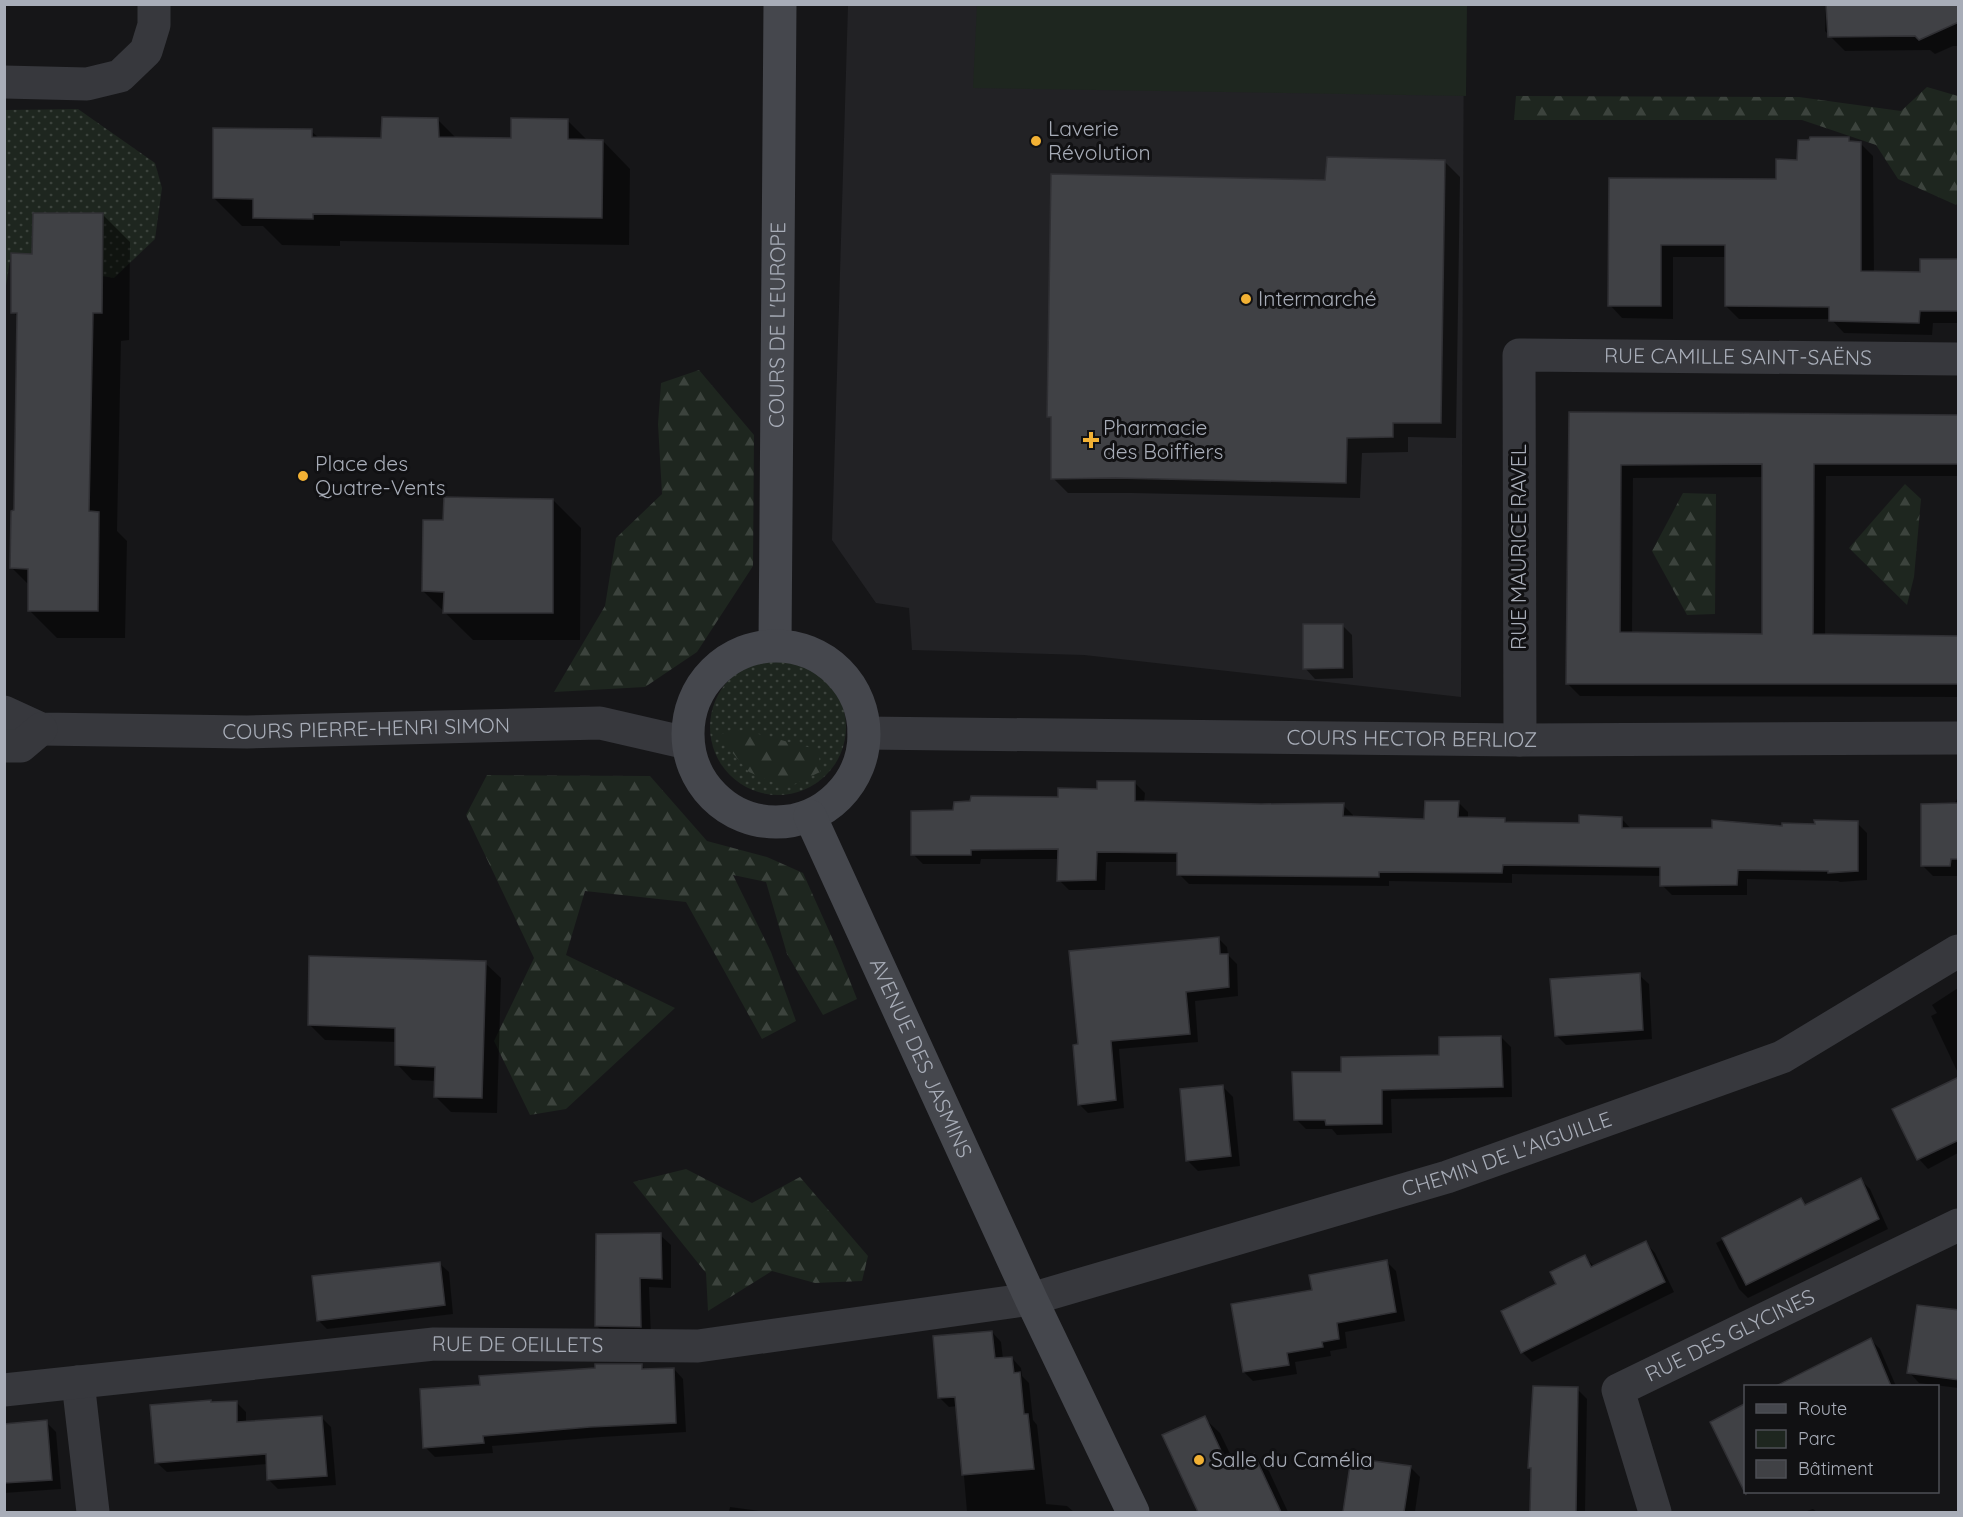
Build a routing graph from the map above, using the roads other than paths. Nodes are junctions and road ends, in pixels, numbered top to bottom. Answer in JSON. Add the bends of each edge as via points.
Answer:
{"nodes":[{"id":1,"x":154,"y":4,"type":"edge"},
{"id":2,"x":780,"y":4,"type":"edge"},
{"id":3,"x":4,"y":82,"type":"edge"},
{"id":4,"x":1519,"y":355,"type":"joint"},
{"id":5,"x":1959,"y":359,"type":"edge"},
{"id":6,"x":775,"y":645,"type":"junction"},
{"id":7,"x":4,"y":712,"type":"edge"},
{"id":8,"x":41,"y":729,"type":"junction"},
{"id":9,"x":864,"y":733,"type":"junction"},
{"id":10,"x":1959,"y":738,"type":"edge"},
{"id":11,"x":1520,"y":740,"type":"junction"},
{"id":12,"x":687,"y":743,"type":"junction"},
{"id":13,"x":4,"y":746,"type":"edge"},
{"id":14,"x":810,"y":816,"type":"junction"},
{"id":15,"x":1959,"y":951,"type":"edge"},
{"id":16,"x":1959,"y":1225,"type":"edge"},
{"id":17,"x":1031,"y":1299,"type":"junction"},
{"id":18,"x":78,"y":1382,"type":"junction"},
{"id":19,"x":4,"y":1390,"type":"edge"},
{"id":20,"x":93,"y":1512,"type":"edge"},
{"id":21,"x":1133,"y":1512,"type":"edge"},
{"id":22,"x":1655,"y":1512,"type":"edge"}],
"edges":[{"from":1,"to":3,"type":"street","via":[[154,25],[146,51],[120,76],[87,84]]},
{"from":2,"to":6,"type":"street","name":"COURS DE L'EUROPE"},
{"from":4,"to":5,"type":"street","name":"RUE CAMILLE SAINT-SAËNS"},
{"from":4,"to":11,"type":"street","name":"RUE MAURICE RAVEL"},
{"from":6,"to":9,"type":"street","via":[[814,654],[840,673],[861,712]]},
{"from":6,"to":12,"type":"street","via":[[747,650],[727,660],[704,682],[694,699]]},
{"from":7,"to":8,"type":"street","name":"COURS PIERRE-HENRI SIMON"},
{"from":8,"to":12,"type":"street","name":"COURS PIERRE-HENRI SIMON","via":[[247,732],[600,723]]},
{"from":8,"to":13,"type":"street","via":[[21,746]]},
{"from":9,"to":11,"type":"street","name":"COURS HECTOR BERLIOZ"},
{"from":9,"to":14,"type":"street","via":[[860,761],[851,781],[830,804]]},
{"from":10,"to":11,"type":"street","name":"COURS HECTOR BERLIOZ"},
{"from":12,"to":14,"type":"street","via":[[694,769],[711,794],[731,811],[752,820],[775,823]]},
{"from":14,"to":17,"type":"street","name":"AVENUE DES JASMINS"},
{"from":15,"to":17,"type":"street","name":"CHEMIN DE L'AIGUILLE","via":[[1782,1057],[1447,1177]]},
{"from":16,"to":22,"type":"street","name":"RUE DES GLYCINES","via":[[1618,1390]]},
{"from":17,"to":18,"type":"street","name":"RUE DE OEILLETS","via":[[698,1346],[434,1344]]},
{"from":17,"to":21,"type":"street","name":"AVENUE DES JASMINS"},
{"from":18,"to":19,"type":"street","name":"RUE DE OEILLETS"},
{"from":18,"to":20,"type":"street"}]}
